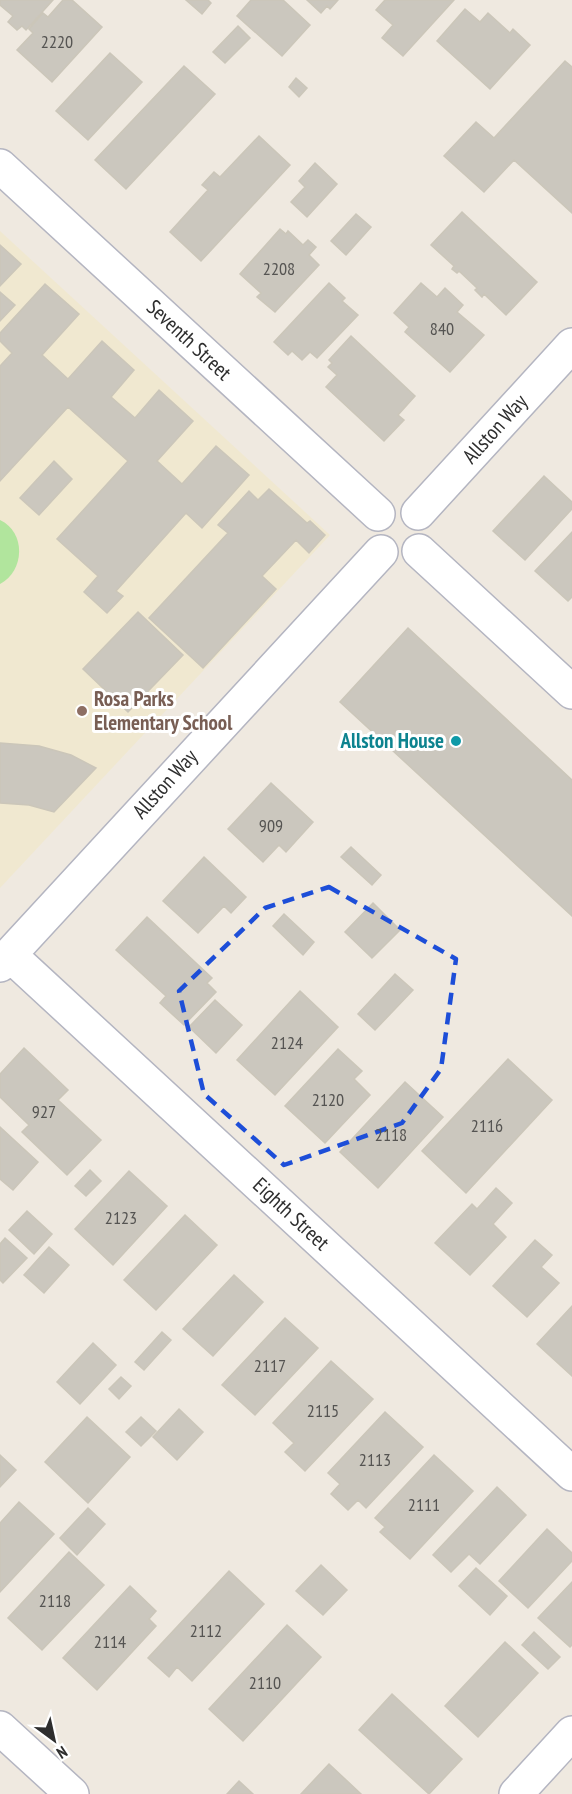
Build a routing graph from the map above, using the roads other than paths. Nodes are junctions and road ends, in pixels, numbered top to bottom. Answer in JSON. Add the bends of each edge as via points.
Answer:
{"nodes":[{"id":1,"x":0,"y":166,"type":"edge"},
{"id":2,"x":572,"y":345,"type":"edge"},
{"id":3,"x":418,"y":513,"type":"junction"},
{"id":4,"x":378,"y":514,"type":"junction"},
{"id":5,"x":419,"y":551,"type":"junction"},
{"id":6,"x":381,"y":552,"type":"junction"},
{"id":7,"x":572,"y":692,"type":"edge"},
{"id":8,"x":5,"y":960,"type":"edge"},
{"id":9,"x":572,"y":1474,"type":"edge"},
{"id":10,"x":0,"y":1728,"type":"edge"},
{"id":11,"x":572,"y":1733,"type":"edge"},
{"id":12,"x":72,"y":1794,"type":"edge"},
{"id":13,"x":516,"y":1794,"type":"edge"}],
"edges":[{"from":1,"to":4,"type":"street","name":"Seventh Street"},
{"from":2,"to":3,"type":"street","name":"Allston Way"},
{"from":3,"to":4,"type":"street","via":[[398,505]]},
{"from":3,"to":5,"type":"street","via":[[426,532]]},
{"from":4,"to":6,"type":"street","via":[[372,534]]},
{"from":5,"to":6,"type":"street","via":[[400,559]]},
{"from":5,"to":7,"type":"street"},
{"from":6,"to":8,"type":"street","name":"Allston Way"},
{"from":8,"to":9,"type":"street","name":"Eighth Street"},
{"from":10,"to":12,"type":"street"},
{"from":11,"to":13,"type":"street"}]}
